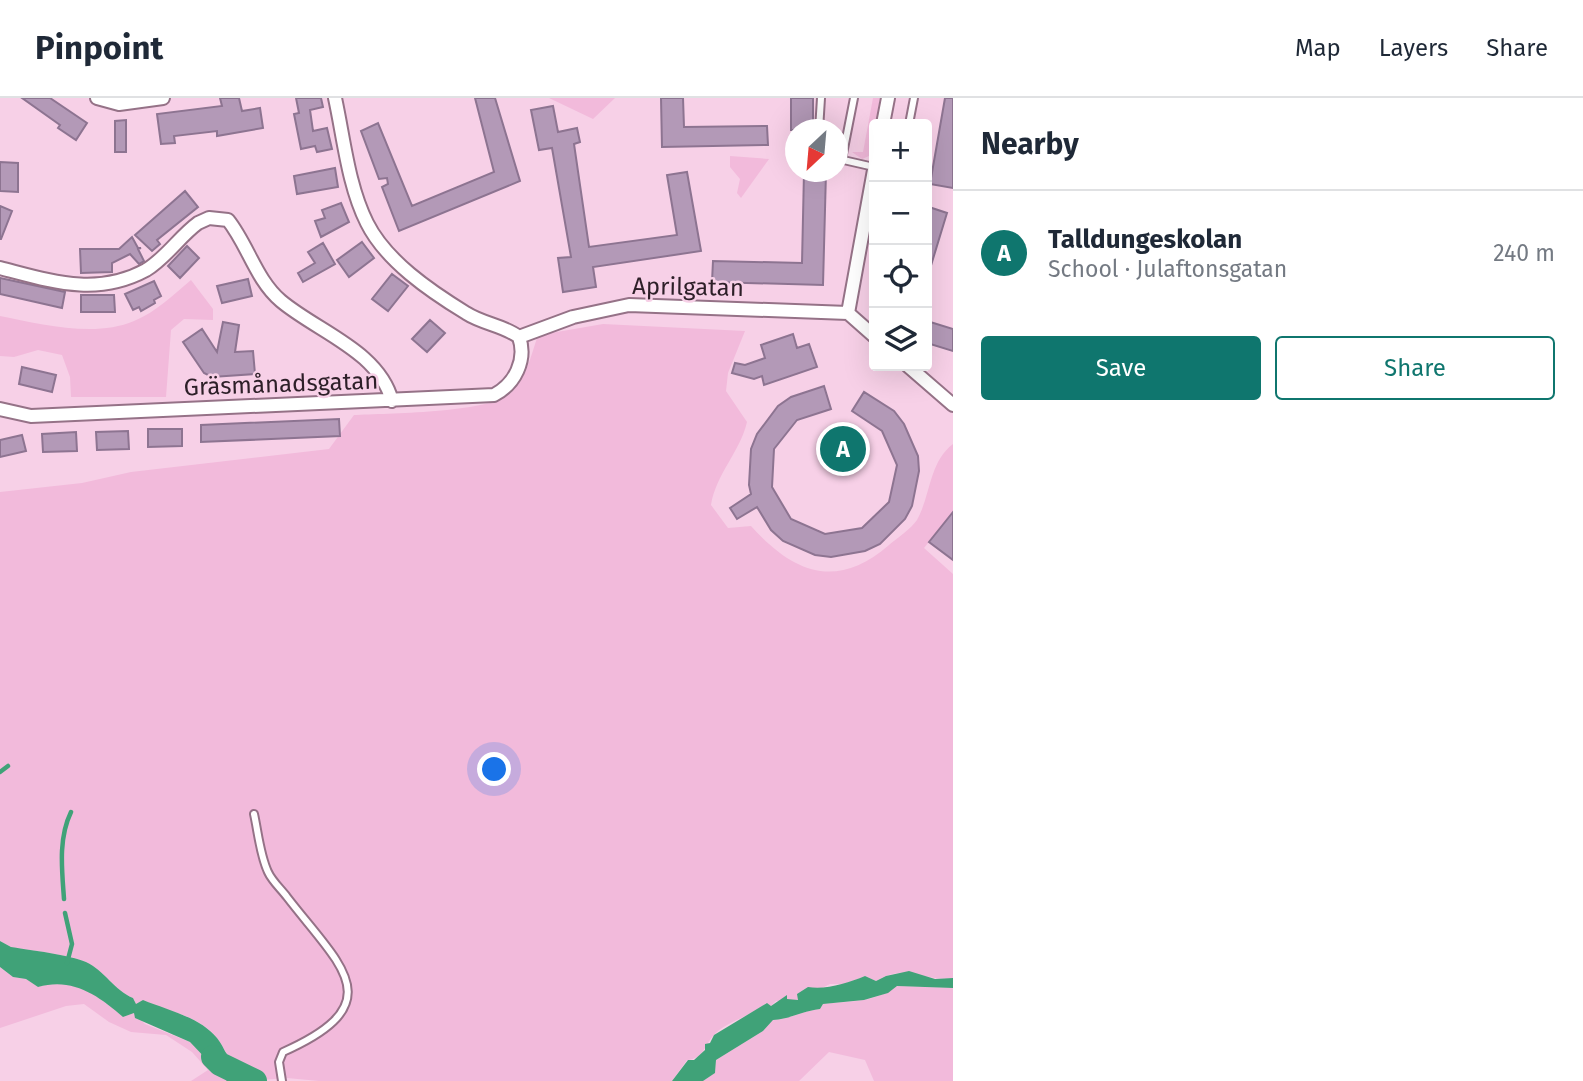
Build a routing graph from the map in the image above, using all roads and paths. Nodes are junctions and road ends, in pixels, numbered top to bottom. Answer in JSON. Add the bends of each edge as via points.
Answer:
{"nodes":[{"id":1,"x":97,"y":98,"type":"edge"},
{"id":2,"x":163,"y":98,"type":"edge"},
{"id":3,"x":335,"y":98,"type":"edge"},
{"id":4,"x":821,"y":98,"type":"edge"},
{"id":5,"x":854,"y":98,"type":"edge"},
{"id":6,"x":888,"y":98,"type":"edge"},
{"id":7,"x":914,"y":98,"type":"edge"},
{"id":8,"x":820,"y":119,"type":"edge"},
{"id":9,"x":884,"y":119,"type":"edge"},
{"id":10,"x":910,"y":119,"type":"edge"},
{"id":11,"x":848,"y":124,"type":"edge"},
{"id":12,"x":848,"y":162,"type":"edge"},
{"id":13,"x":869,"y":171,"type":"edge"},
{"id":14,"x":872,"y":182,"type":"edge"},
{"id":15,"x":0,"y":268,"type":"edge"},
{"id":16,"x":848,"y":313,"type":"junction"},
{"id":17,"x":869,"y":332,"type":"edge"},
{"id":18,"x":519,"y":337,"type":"junction"},
{"id":19,"x":914,"y":371,"type":"edge"},
{"id":20,"x":392,"y":401,"type":"junction"},
{"id":21,"x":953,"y":405,"type":"edge"},
{"id":22,"x":0,"y":409,"type":"edge"},
{"id":23,"x":254,"y":814,"type":"dead end"},
{"id":24,"x":281,"y":1077,"type":"edge"}],
"edges":[{"from":1,"to":2,"type":"street","via":[[119,104]]},
{"from":3,"to":18,"type":"street","via":[[356,195],[375,237],[446,300]]},
{"from":4,"to":8,"type":"lane"},
{"from":5,"to":11,"type":"lane"},
{"from":6,"to":9,"type":"street"},
{"from":7,"to":10,"type":"lane"},
{"from":12,"to":13,"type":"lane"},
{"from":14,"to":16,"type":"street"},
{"from":15,"to":20,"type":"street","via":[[72,286],[109,284],[146,269],[198,222],[228,220],[267,286],[281,301],[366,360],[382,376]]},
{"from":16,"to":17,"type":"street"},
{"from":16,"to":18,"type":"street","name":"Aprilgatan","via":[[629,305],[573,317]]},
{"from":18,"to":20,"type":"street","name":"Gräsmånadsgatan","via":[[523,352],[516,374],[494,395]]},
{"from":19,"to":21,"type":"street"},
{"from":20,"to":22,"type":"street","name":"Gräsmånadsgatan","via":[[31,416]]},
{"from":23,"to":24,"type":"lane","via":[[268,872],[338,962],[350,993],[334,1024],[283,1052]]}]}
